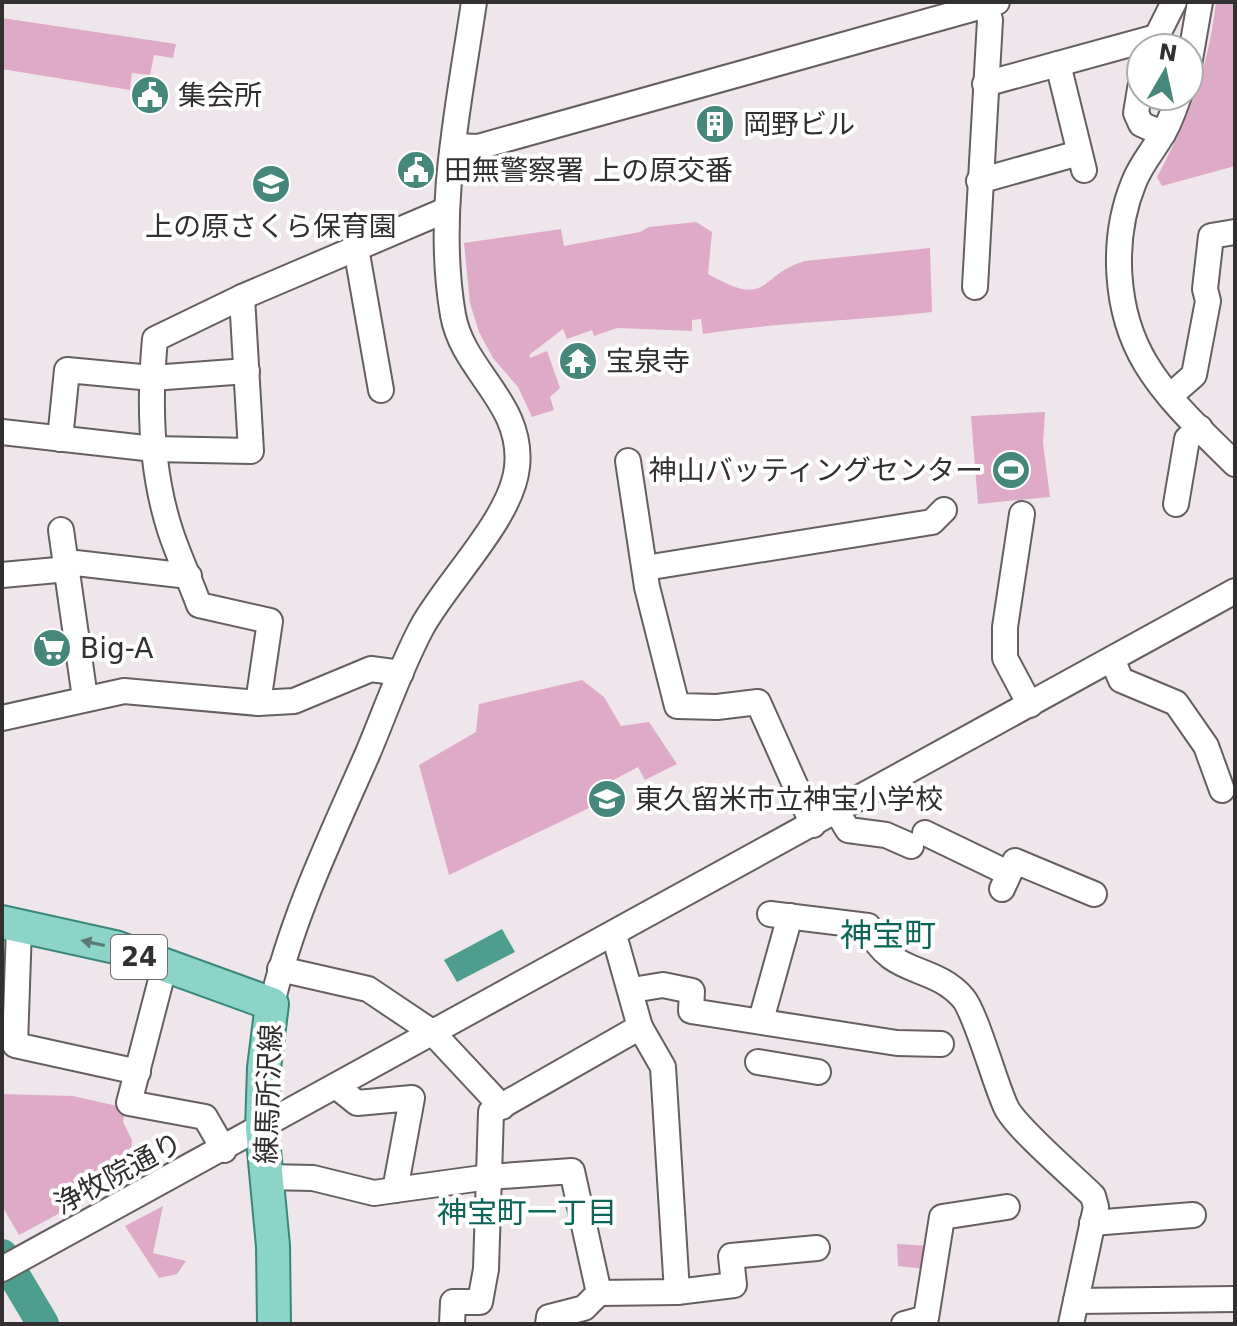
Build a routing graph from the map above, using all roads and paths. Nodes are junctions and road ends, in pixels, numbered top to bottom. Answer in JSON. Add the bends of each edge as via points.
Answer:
{"nodes":[{"id":1,"x":474,"y":2,"type":"edge"},
{"id":2,"x":1174,"y":2,"type":"edge"},
{"id":3,"x":1200,"y":2,"type":"edge"},
{"id":4,"x":991,"y":4,"type":"edge"},
{"id":5,"x":1159,"y":32,"type":"edge"},
{"id":6,"x":1195,"y":32,"type":"edge"},
{"id":7,"x":1125,"y":49,"type":"edge"},
{"id":8,"x":1058,"y":64,"type":"junction"},
{"id":9,"x":985,"y":84,"type":"junction"},
{"id":10,"x":1136,"y":112,"type":"edge"},
{"id":11,"x":1172,"y":112,"type":"edge"},
{"id":12,"x":1163,"y":134,"type":"junction"},
{"id":13,"x":454,"y":146,"type":"junction"},
{"id":14,"x":979,"y":181,"type":"junction"},
{"id":15,"x":446,"y":210,"type":"junction"},
{"id":16,"x":1235,"y":232,"type":"edge"},
{"id":17,"x":356,"y":248,"type":"junction"},
{"id":18,"x":975,"y":287,"type":"dead end"},
{"id":19,"x":242,"y":297,"type":"junction"},
{"id":20,"x":247,"y":371,"type":"junction"},
{"id":21,"x":152,"y":378,"type":"junction"},
{"id":22,"x":381,"y":390,"type":"dead end"},
{"id":23,"x":1170,"y":396,"type":"junction"},
{"id":24,"x":1200,"y":428,"type":"junction"},
{"id":25,"x":2,"y":432,"type":"edge"},
{"id":26,"x":60,"y":439,"type":"junction"},
{"id":27,"x":154,"y":449,"type":"junction"},
{"id":28,"x":628,"y":461,"type":"dead end"},
{"id":29,"x":1235,"y":464,"type":"edge"},
{"id":30,"x":1176,"y":504,"type":"dead end"},
{"id":31,"x":944,"y":510,"type":"dead end"},
{"id":32,"x":1022,"y":514,"type":"dead end"},
{"id":33,"x":61,"y":530,"type":"dead end"},
{"id":34,"x":67,"y":565,"type":"junction"},
{"id":35,"x":645,"y":568,"type":"junction"},
{"id":36,"x":2,"y":575,"type":"edge"},
{"id":37,"x":189,"y":576,"type":"junction"},
{"id":38,"x":1235,"y":591,"type":"edge"},
{"id":39,"x":1112,"y":659,"type":"junction"},
{"id":40,"x":401,"y":673,"type":"junction"},
{"id":41,"x":85,"y":698,"type":"junction"},
{"id":42,"x":258,"y":703,"type":"junction"},
{"id":43,"x":1030,"y":705,"type":"junction"},
{"id":44,"x":2,"y":718,"type":"edge"},
{"id":45,"x":1222,"y":790,"type":"dead end"},
{"id":46,"x":837,"y":812,"type":"junction"},
{"id":47,"x":813,"y":825,"type":"junction"},
{"id":48,"x":1094,"y":894,"type":"dead end"},
{"id":49,"x":10,"y":924,"type":"edge"},
{"id":50,"x":614,"y":935,"type":"junction"},
{"id":51,"x":164,"y":968,"type":"junction"},
{"id":52,"x":280,"y":969,"type":"junction"},
{"id":53,"x":632,"y":990,"type":"junction"},
{"id":54,"x":272,"y":1004,"type":"junction"},
{"id":55,"x":761,"y":1020,"type":"junction"},
{"id":56,"x":640,"y":1027,"type":"junction"},
{"id":57,"x":432,"y":1032,"type":"junction"},
{"id":58,"x":941,"y":1044,"type":"dead end"},
{"id":59,"x":758,"y":1062,"type":"dead end"},
{"id":60,"x":138,"y":1072,"type":"junction"},
{"id":61,"x":818,"y":1072,"type":"dead end"},
{"id":62,"x":337,"y":1087,"type":"junction"},
{"id":63,"x":502,"y":1107,"type":"junction"},
{"id":64,"x":262,"y":1129,"type":"junction"},
{"id":65,"x":224,"y":1150,"type":"junction"},
{"id":66,"x":265,"y":1177,"type":"junction"},
{"id":67,"x":489,"y":1177,"type":"junction"},
{"id":68,"x":395,"y":1190,"type":"junction"},
{"id":69,"x":1007,"y":1207,"type":"dead end"},
{"id":70,"x":1193,"y":1215,"type":"dead end"},
{"id":71,"x":1092,"y":1223,"type":"junction"},
{"id":72,"x":817,"y":1248,"type":"dead end"},
{"id":73,"x":2,"y":1269,"type":"edge"},
{"id":74,"x":677,"y":1292,"type":"junction"},
{"id":75,"x":599,"y":1293,"type":"junction"},
{"id":76,"x":1235,"y":1299,"type":"edge"},
{"id":77,"x":1074,"y":1312,"type":"edge"},
{"id":78,"x":274,"y":1324,"type":"edge"},
{"id":79,"x":452,"y":1324,"type":"edge"},
{"id":80,"x":548,"y":1324,"type":"edge"},
{"id":81,"x":904,"y":1324,"type":"edge"}],
"edges":[{"from":1,"to":13,"type":"street"},
{"from":2,"to":5,"type":"street"},
{"from":3,"to":6,"type":"street"},
{"from":4,"to":9,"type":"street"},
{"from":4,"to":13,"type":"street","via":[[478,147]]},
{"from":7,"to":8,"type":"street"},
{"from":8,"to":9,"type":"street"},
{"from":8,"to":14,"type":"street","via":[[1081,162]]},
{"from":9,"to":14,"type":"street"},
{"from":10,"to":12,"type":"street","via":[[1141,124]]},
{"from":11,"to":12,"type":"street"},
{"from":12,"to":23,"type":"street","via":[[1134,181],[1119,247],[1127,317],[1145,363]]},
{"from":13,"to":15,"type":"street"},
{"from":14,"to":18,"type":"street"},
{"from":15,"to":17,"type":"street"},
{"from":15,"to":40,"type":"street","via":[[453,318],[466,351],[509,413],[517,468],[504,507],[437,602]]},
{"from":16,"to":23,"type":"street","via":[[1211,236],[1208,301],[1194,375]]},
{"from":17,"to":19,"type":"street"},
{"from":17,"to":22,"type":"street"},
{"from":19,"to":20,"type":"street"},
{"from":19,"to":21,"type":"street","via":[[161,333],[155,339]]},
{"from":20,"to":21,"type":"street"},
{"from":20,"to":27,"type":"street","via":[[251,451]]},
{"from":21,"to":26,"type":"street","via":[[67,370]]},
{"from":21,"to":27,"type":"street"},
{"from":23,"to":24,"type":"street"},
{"from":24,"to":29,"type":"street"},
{"from":24,"to":30,"type":"street","via":[[1187,439]]},
{"from":25,"to":26,"type":"street"},
{"from":26,"to":27,"type":"street"},
{"from":27,"to":37,"type":"street","via":[[170,530]]},
{"from":28,"to":35,"type":"street"},
{"from":31,"to":35,"type":"street","via":[[932,522]]},
{"from":32,"to":43,"type":"street","via":[[1005,658]]},
{"from":33,"to":34,"type":"street"},
{"from":34,"to":36,"type":"street"},
{"from":34,"to":37,"type":"street"},
{"from":34,"to":41,"type":"street"},
{"from":35,"to":47,"type":"street","via":[[677,706],[758,702]]},
{"from":37,"to":42,"type":"street","via":[[199,605],[270,621]]},
{"from":38,"to":39,"type":"street","name":"浄牧院通り"},
{"from":39,"to":43,"type":"street","name":"浄牧院通り"},
{"from":39,"to":45,"type":"street","via":[[1121,680],[1176,703],[1206,746]]},
{"from":40,"to":42,"type":"street","via":[[371,669],[294,701]]},
{"from":40,"to":52,"type":"street"},
{"from":41,"to":42,"type":"street","via":[[124,691]]},
{"from":41,"to":44,"type":"street"},
{"from":43,"to":46,"type":"street","name":"浄牧院通り"},
{"from":46,"to":47,"type":"street","name":"浄牧院通り"},
{"from":46,"to":48,"type":"street","via":[[848,830],[918,840],[1005,881],[1015,861]]},
{"from":47,"to":50,"type":"street","name":"浄牧院通り"},
{"from":51,"to":49,"type":"main road","name":"練馬所沢線","number":"24","one_way":true,"via":[[115,947]]},
{"from":49,"to":60,"type":"street","via":[[15,1045]]},
{"from":50,"to":53,"type":"street"},
{"from":50,"to":57,"type":"street","name":"浄牧院通り"},
{"from":51,"to":54,"type":"main road","name":"練馬所沢線","number":"24"},
{"from":51,"to":60,"type":"street"},
{"from":52,"to":54,"type":"street"},
{"from":52,"to":57,"type":"street","via":[[368,989]]},
{"from":53,"to":55,"type":"street","via":[[663,985],[692,991],[691,1011]]},
{"from":53,"to":56,"type":"street"},
{"from":54,"to":64,"type":"main road","name":"練馬所沢線"},
{"from":55,"to":58,"type":"street","via":[[897,1043]]},
{"from":55,"to":71,"type":"street","via":[[780,915],[868,926],[886,955],[907,969],[931,975],[964,998],[1008,1111],[1093,1196]]},
{"from":56,"to":63,"type":"street"},
{"from":56,"to":74,"type":"street","via":[[663,1067]]},
{"from":57,"to":62,"type":"street","name":"浄牧院通り"},
{"from":57,"to":63,"type":"street"},
{"from":59,"to":61,"type":"street"},
{"from":60,"to":65,"type":"street","via":[[129,1103],[205,1117]]},
{"from":62,"to":64,"type":"street","name":"浄牧院通り"},
{"from":62,"to":68,"type":"street","via":[[357,1103],[412,1098]]},
{"from":63,"to":67,"type":"street","via":[[491,1112]]},
{"from":64,"to":65,"type":"street","name":"浄牧院通り"},
{"from":64,"to":66,"type":"main road","name":"練馬所沢線"},
{"from":65,"to":73,"type":"street","name":"浄牧院通り"},
{"from":66,"to":68,"type":"street","via":[[313,1178],[374,1193]]},
{"from":66,"to":78,"type":"main road","name":"練馬所沢線"},
{"from":67,"to":68,"type":"street"},
{"from":67,"to":75,"type":"street","via":[[572,1171]]},
{"from":67,"to":79,"type":"street","via":[[480,1302],[453,1302]]},
{"from":69,"to":81,"type":"street","via":[[942,1217],[926,1318]]},
{"from":70,"to":71,"type":"street"},
{"from":71,"to":77,"type":"street"},
{"from":72,"to":74,"type":"street","via":[[731,1256],[734,1285]]},
{"from":74,"to":75,"type":"street"},
{"from":75,"to":80,"type":"street","via":[[584,1308],[549,1317]]},
{"from":76,"to":77,"type":"street"}]}
